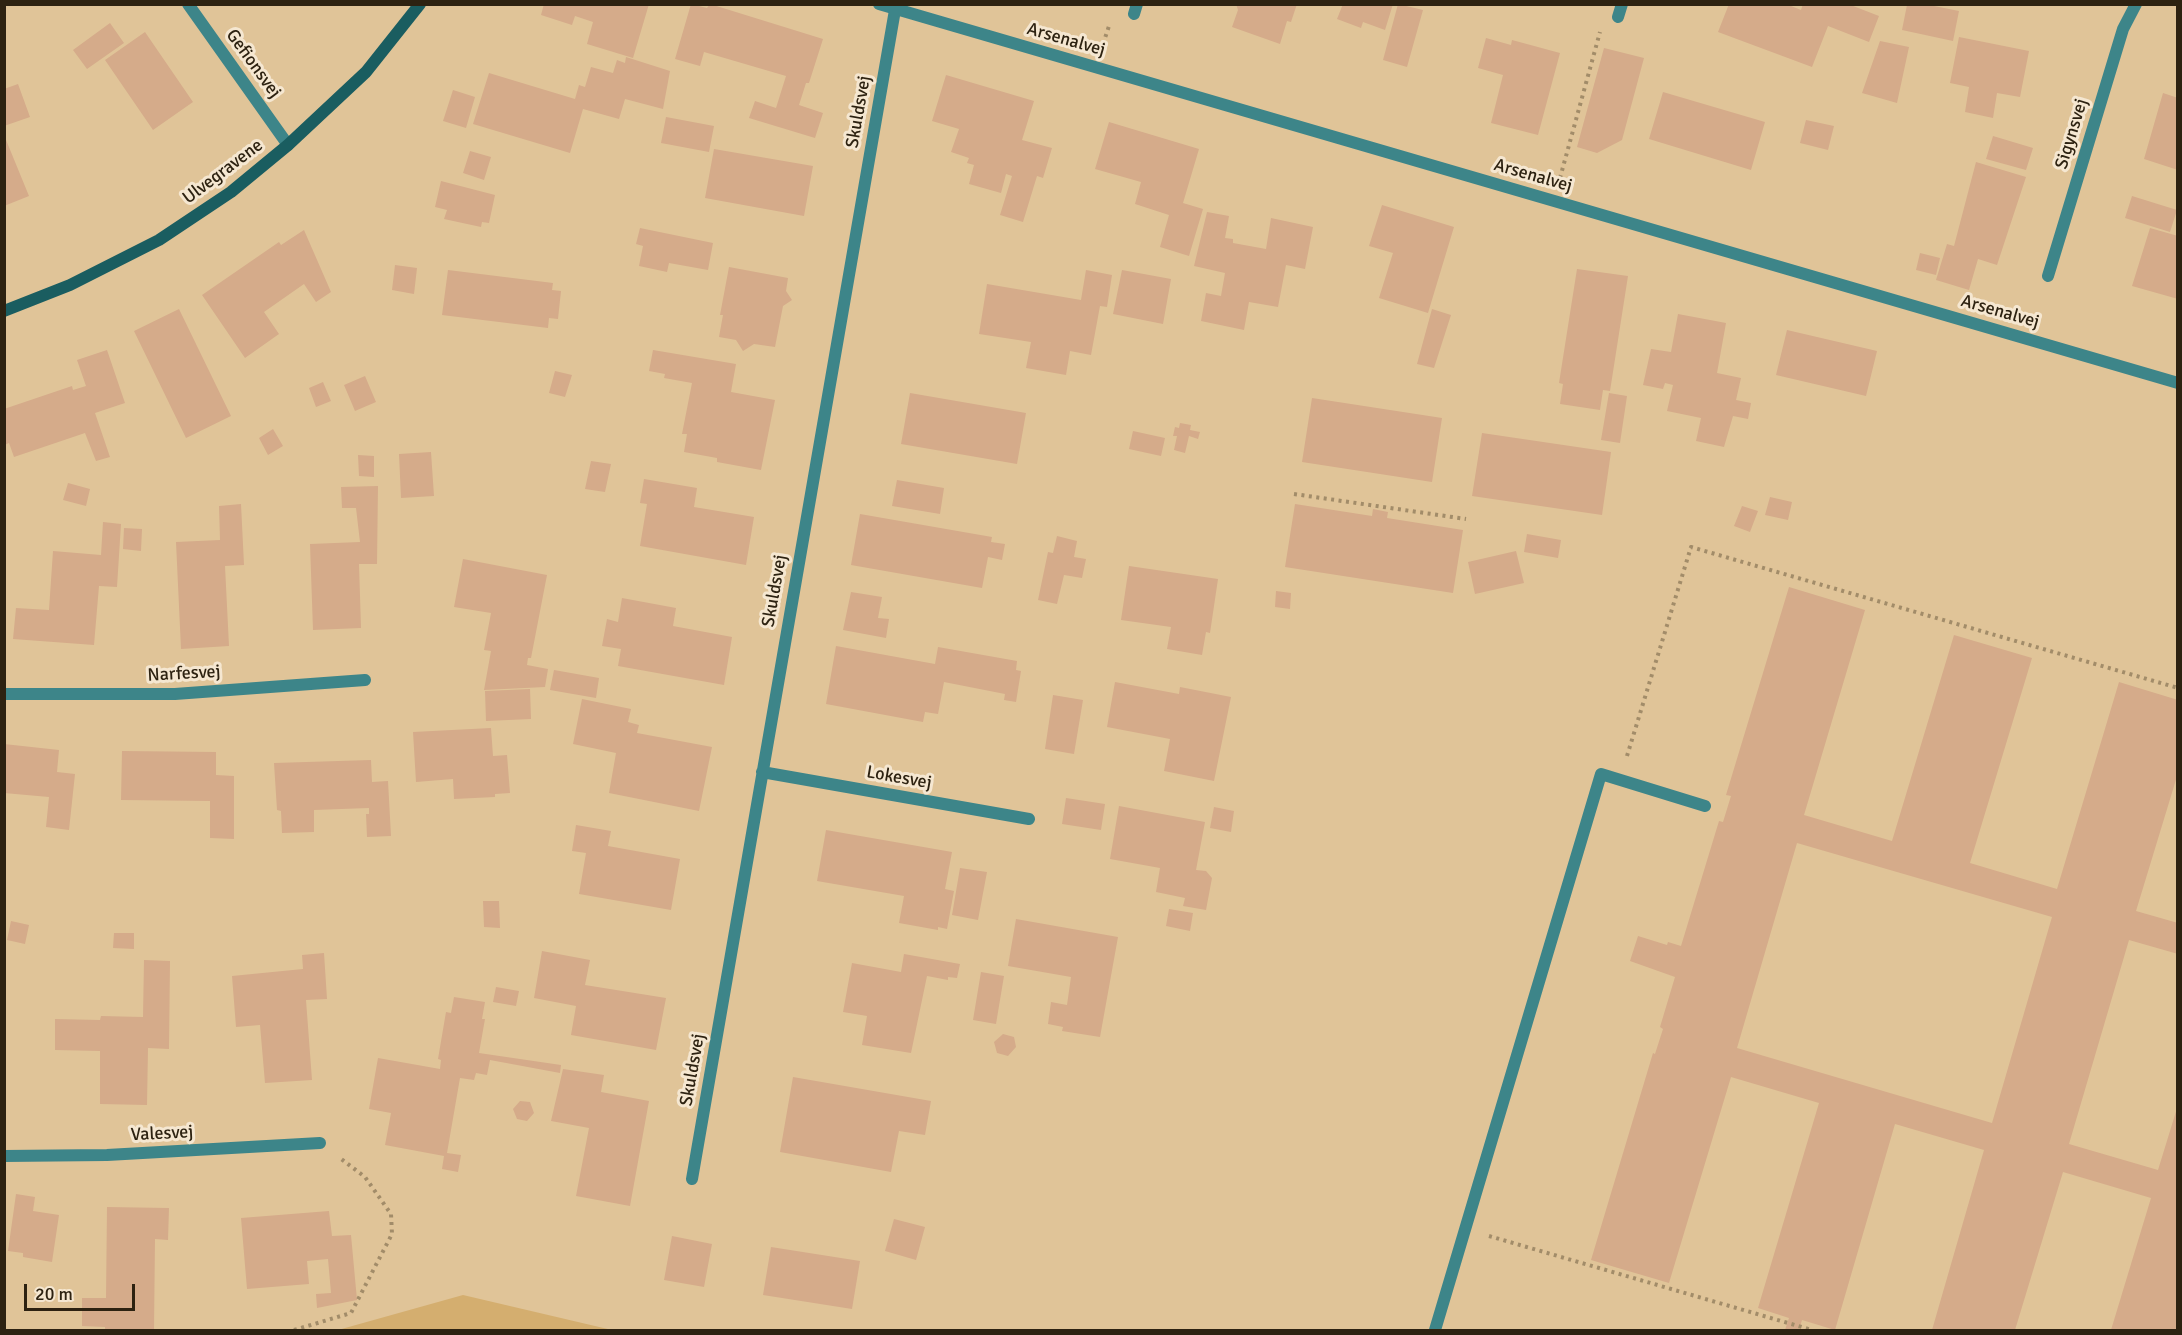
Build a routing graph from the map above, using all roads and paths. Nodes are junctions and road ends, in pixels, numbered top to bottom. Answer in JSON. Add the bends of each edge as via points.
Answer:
{"nodes":[{"id":1,"x":188,"y":4,"type":"edge"},
{"id":2,"x":420,"y":4,"type":"edge"},
{"id":3,"x":879,"y":4,"type":"edge"},
{"id":4,"x":1622,"y":4,"type":"edge"},
{"id":5,"x":2136,"y":4,"type":"edge"},
{"id":6,"x":1136,"y":9,"type":"edge"},
{"id":7,"x":895,"y":10,"type":"junction"},
{"id":8,"x":1618,"y":17,"type":"joint"},
{"id":9,"x":1095,"y":67,"type":"junction"},
{"id":10,"x":288,"y":145,"type":"junction"},
{"id":11,"x":1554,"y":201,"type":"junction"},
{"id":12,"x":2048,"y":276,"type":"dead end"},
{"id":13,"x":4,"y":311,"type":"edge"},
{"id":14,"x":2178,"y":383,"type":"edge"},
{"id":15,"x":1294,"y":494,"type":"dead end"},
{"id":16,"x":1466,"y":519,"type":"dead end"},
{"id":17,"x":365,"y":680,"type":"dead end"},
{"id":18,"x":2178,"y":688,"type":"edge"},
{"id":19,"x":4,"y":694,"type":"edge"},
{"id":20,"x":762,"y":772,"type":"junction"},
{"id":21,"x":1619,"y":780,"type":"junction"},
{"id":22,"x":1705,"y":806,"type":"dead end"},
{"id":23,"x":1029,"y":819,"type":"dead end"},
{"id":24,"x":320,"y":1143,"type":"joint"},
{"id":25,"x":4,"y":1156,"type":"edge"},
{"id":26,"x":692,"y":1179,"type":"dead end"},
{"id":27,"x":1465,"y":1229,"type":"junction"},
{"id":28,"x":294,"y":1330,"type":"edge"},
{"id":29,"x":1435,"y":1330,"type":"edge"},
{"id":30,"x":1812,"y":1330,"type":"edge"}],
"edges":[{"from":1,"to":10,"type":"street","name":"Gefionsvej"},
{"from":2,"to":10,"type":"street","name":"Ulvegravene","via":[[366,72]]},
{"from":3,"to":7,"type":"street","name":"Arsenalvej"},
{"from":4,"to":8,"type":"street"},
{"from":5,"to":12,"type":"street","name":"Sigynsvej","via":[[2123,29]]},
{"from":6,"to":9,"type":"path","via":[[1112,17]]},
{"from":7,"to":9,"type":"street","name":"Arsenalvej"},
{"from":7,"to":20,"type":"street","name":"Skuldsvej"},
{"from":8,"to":11,"type":"path","via":[[1605,17]]},
{"from":9,"to":11,"type":"street","name":"Arsenalvej"},
{"from":10,"to":13,"type":"street","name":"Ulvegravene","via":[[231,192],[159,240],[70,285]]},
{"from":11,"to":14,"type":"street","name":"Arsenalvej"},
{"from":15,"to":16,"type":"path"},
{"from":17,"to":19,"type":"street","name":"Narfesvej","via":[[175,694]]},
{"from":18,"to":21,"type":"path","via":[[1691,547]]},
{"from":20,"to":23,"type":"street","name":"Lokesvej"},
{"from":20,"to":26,"type":"street","name":"Skuldsvej"},
{"from":21,"to":22,"type":"street"},
{"from":21,"to":27,"type":"street","via":[[1601,774]]},
{"from":24,"to":25,"type":"street","name":"Valesvej","via":[[107,1155]]},
{"from":24,"to":28,"type":"path","via":[[365,1177],[391,1214],[392,1234],[351,1313]]},
{"from":27,"to":29,"type":"street"},
{"from":27,"to":30,"type":"path"}]}
